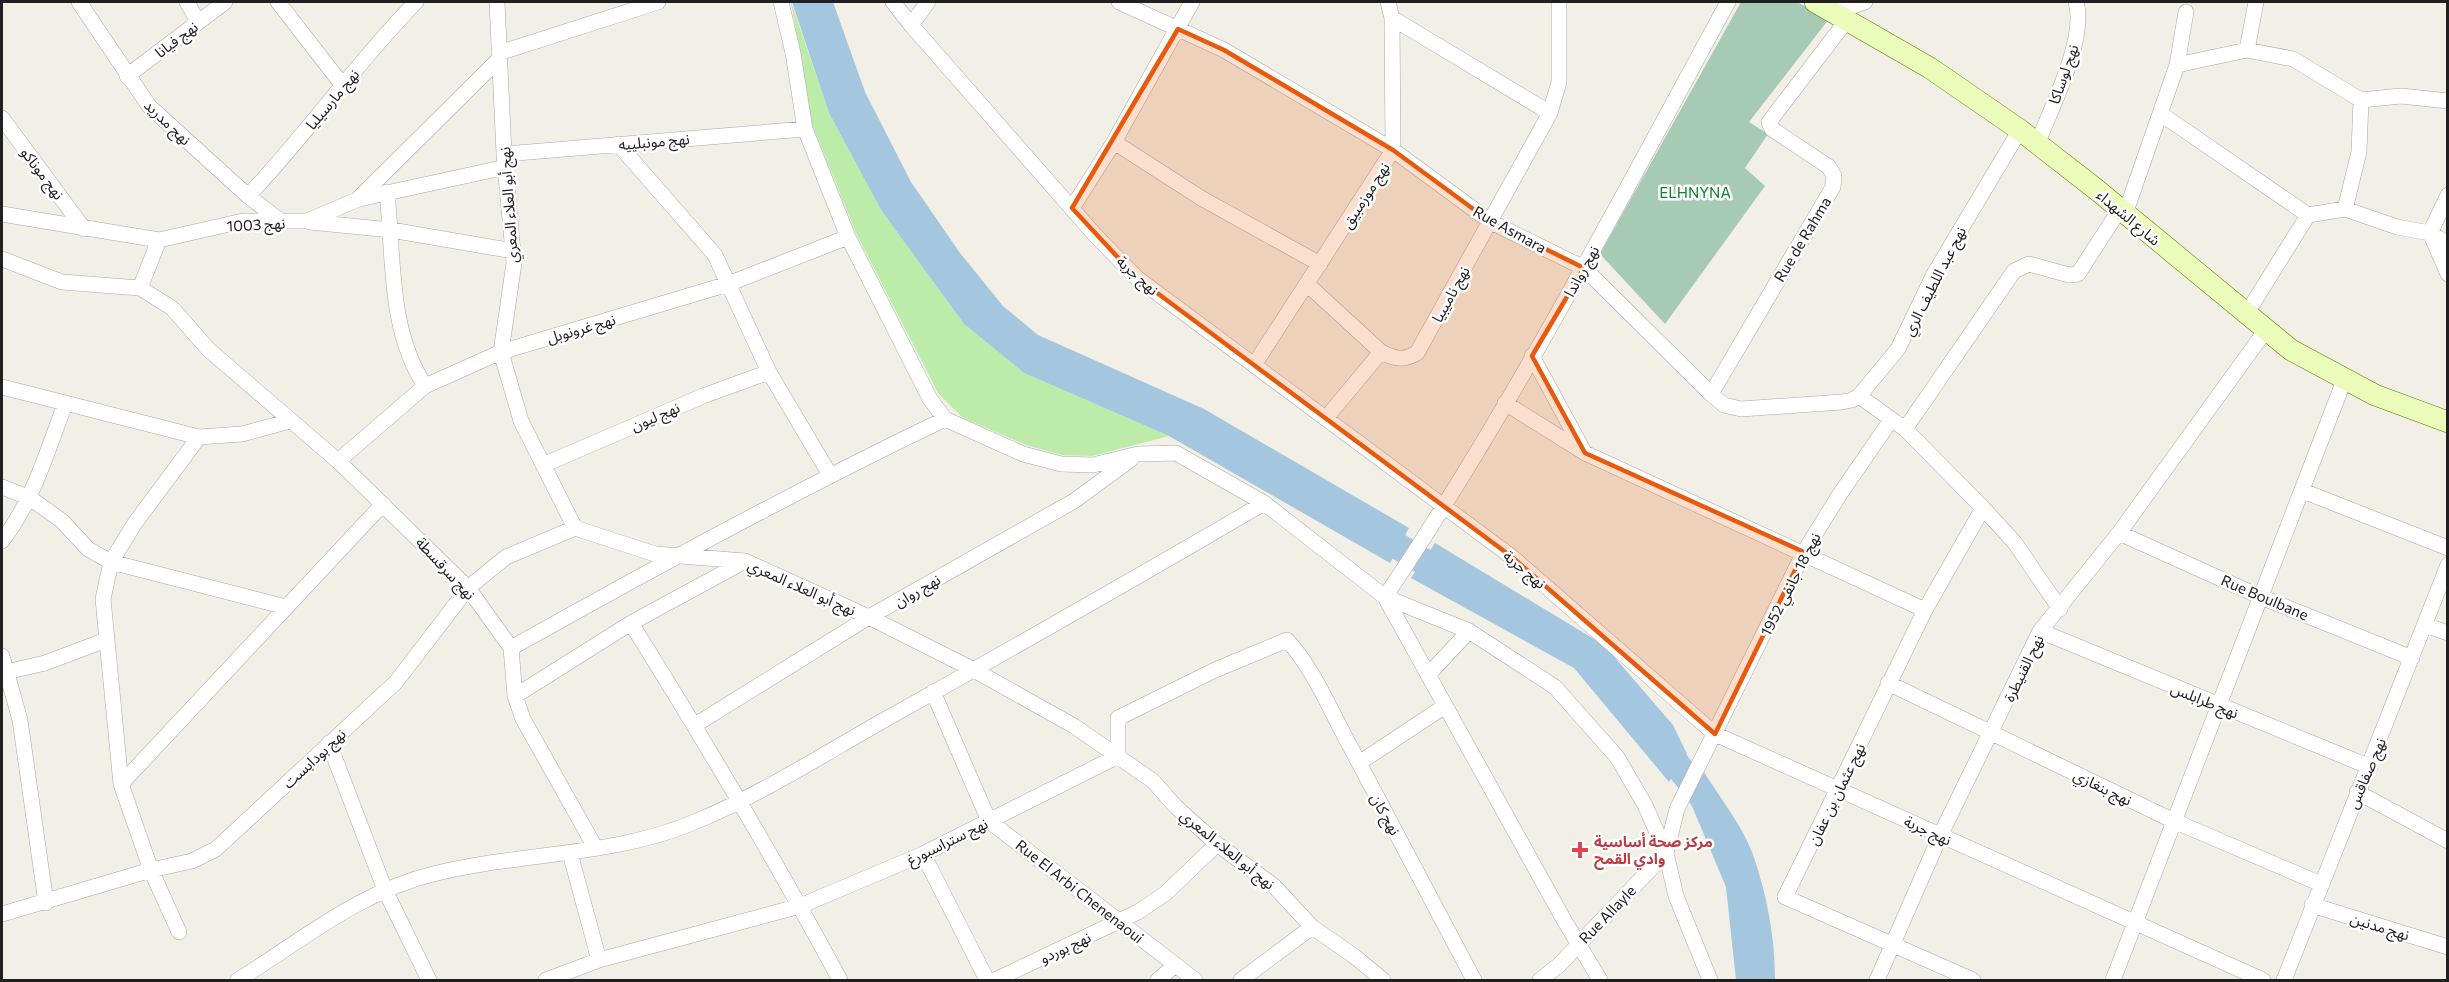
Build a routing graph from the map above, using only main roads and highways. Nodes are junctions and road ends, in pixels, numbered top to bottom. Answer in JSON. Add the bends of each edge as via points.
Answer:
{"nodes":[{"id":1,"x":1831,"y":11,"type":"edge"},
{"id":2,"x":2448,"y":422,"type":"edge"}],
"edges":[{"from":1,"to":2,"type":"main road","name":"شارع الشهداء","via":[[1930,68],[2020,130],[2291,350],[2375,395]]}]}
